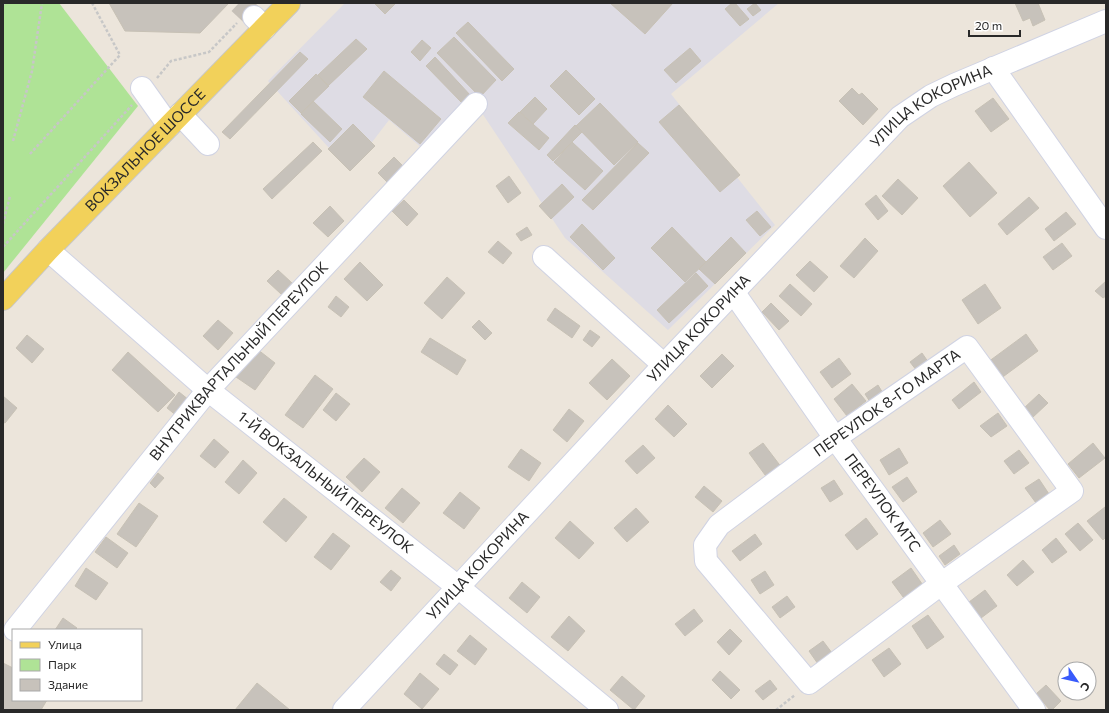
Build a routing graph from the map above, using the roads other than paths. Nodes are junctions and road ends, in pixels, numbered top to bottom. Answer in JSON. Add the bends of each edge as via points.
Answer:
{"nodes":[{"id":1,"x":289,"y":3,"type":"edge"},
{"id":2,"x":1106,"y":21,"type":"edge"},
{"id":3,"x":992,"y":68,"type":"junction"},
{"id":4,"x":143,"y":90,"type":"road end"},
{"id":5,"x":476,"y":104,"type":"dead end"},
{"id":6,"x":174,"y":120,"type":"junction"},
{"id":7,"x":208,"y":144,"type":"dead end"},
{"id":8,"x":1106,"y":228,"type":"edge"},
{"id":9,"x":48,"y":250,"type":"junction"},
{"id":10,"x":544,"y":257,"type":"dead end"},
{"id":11,"x":734,"y":293,"type":"junction"},
{"id":12,"x":3,"y":299,"type":"edge"},
{"id":13,"x":664,"y":365,"type":"junction"},
{"id":14,"x":208,"y":390,"type":"junction"},
{"id":15,"x":835,"y":438,"type":"junction"},
{"id":16,"x":941,"y":584,"type":"junction"},
{"id":17,"x":458,"y":587,"type":"junction"},
{"id":18,"x":16,"y":629,"type":"edge"},
{"id":19,"x":344,"y":710,"type":"edge"},
{"id":20,"x":607,"y":710,"type":"edge"},
{"id":21,"x":1034,"y":710,"type":"edge"}],
"edges":[{"from":1,"to":6,"type":"main road","name":"ВОКЗАЛЬНОЕ ШОССЕ","via":[[253,21]]},
{"from":2,"to":3,"type":"street","name":"УЛИЦА КОКОРИНА"},
{"from":3,"to":8,"type":"street"},
{"from":3,"to":11,"type":"street","name":"УЛИЦА КОКОРИНА","via":[[931,96],[900,117]]},
{"from":4,"to":6,"type":"street"},
{"from":5,"to":14,"type":"street","name":"ВНУТРИКВАРТАЛЬНЫЙ ПЕРЕУЛОК"},
{"from":6,"to":7,"type":"street"},
{"from":6,"to":9,"type":"main road","name":"ВОКЗАЛЬНОЕ ШОССЕ"},
{"from":9,"to":12,"type":"main road","name":"ВОКЗАЛЬНОЕ ШОССЕ"},
{"from":9,"to":14,"type":"street","name":"1-Й ВОКЗАЛЬНЫЙ ПЕРЕУЛОК"},
{"from":10,"to":13,"type":"street"},
{"from":11,"to":13,"type":"street","name":"УЛИЦА КОКОРИНА"},
{"from":11,"to":15,"type":"street","name":"ПЕРЕУЛОК МТС"},
{"from":13,"to":17,"type":"street","name":"УЛИЦА КОКОРИНА"},
{"from":14,"to":17,"type":"street","name":"1-Й ВОКЗАЛЬНЫЙ ПЕРЕУЛОК"},
{"from":14,"to":18,"type":"street","name":"ВНУТРИКВАРТАЛЬНЫЙ ПЕРЕУЛОК"},
{"from":15,"to":16,"type":"street","name":"ПЕРЕУЛОК МТС"},
{"from":15,"to":16,"type":"street","name":"ПЕРЕУЛОК 8-ГО МАРТА","via":[[967,347],[1067,484],[1072,491]]},
{"from":15,"to":16,"type":"street","name":"ПЕРЕУЛОК 8-ГО МАРТА","via":[[719,525],[705,545],[706,561],[809,683]]},
{"from":16,"to":21,"type":"street","name":"ПЕРЕУЛОК МТС"},
{"from":17,"to":19,"type":"street","name":"УЛИЦА КОКОРИНА"},
{"from":17,"to":20,"type":"street","name":"1-Й ВОКЗАЛЬНЫЙ ПЕРЕУЛОК"}]}
